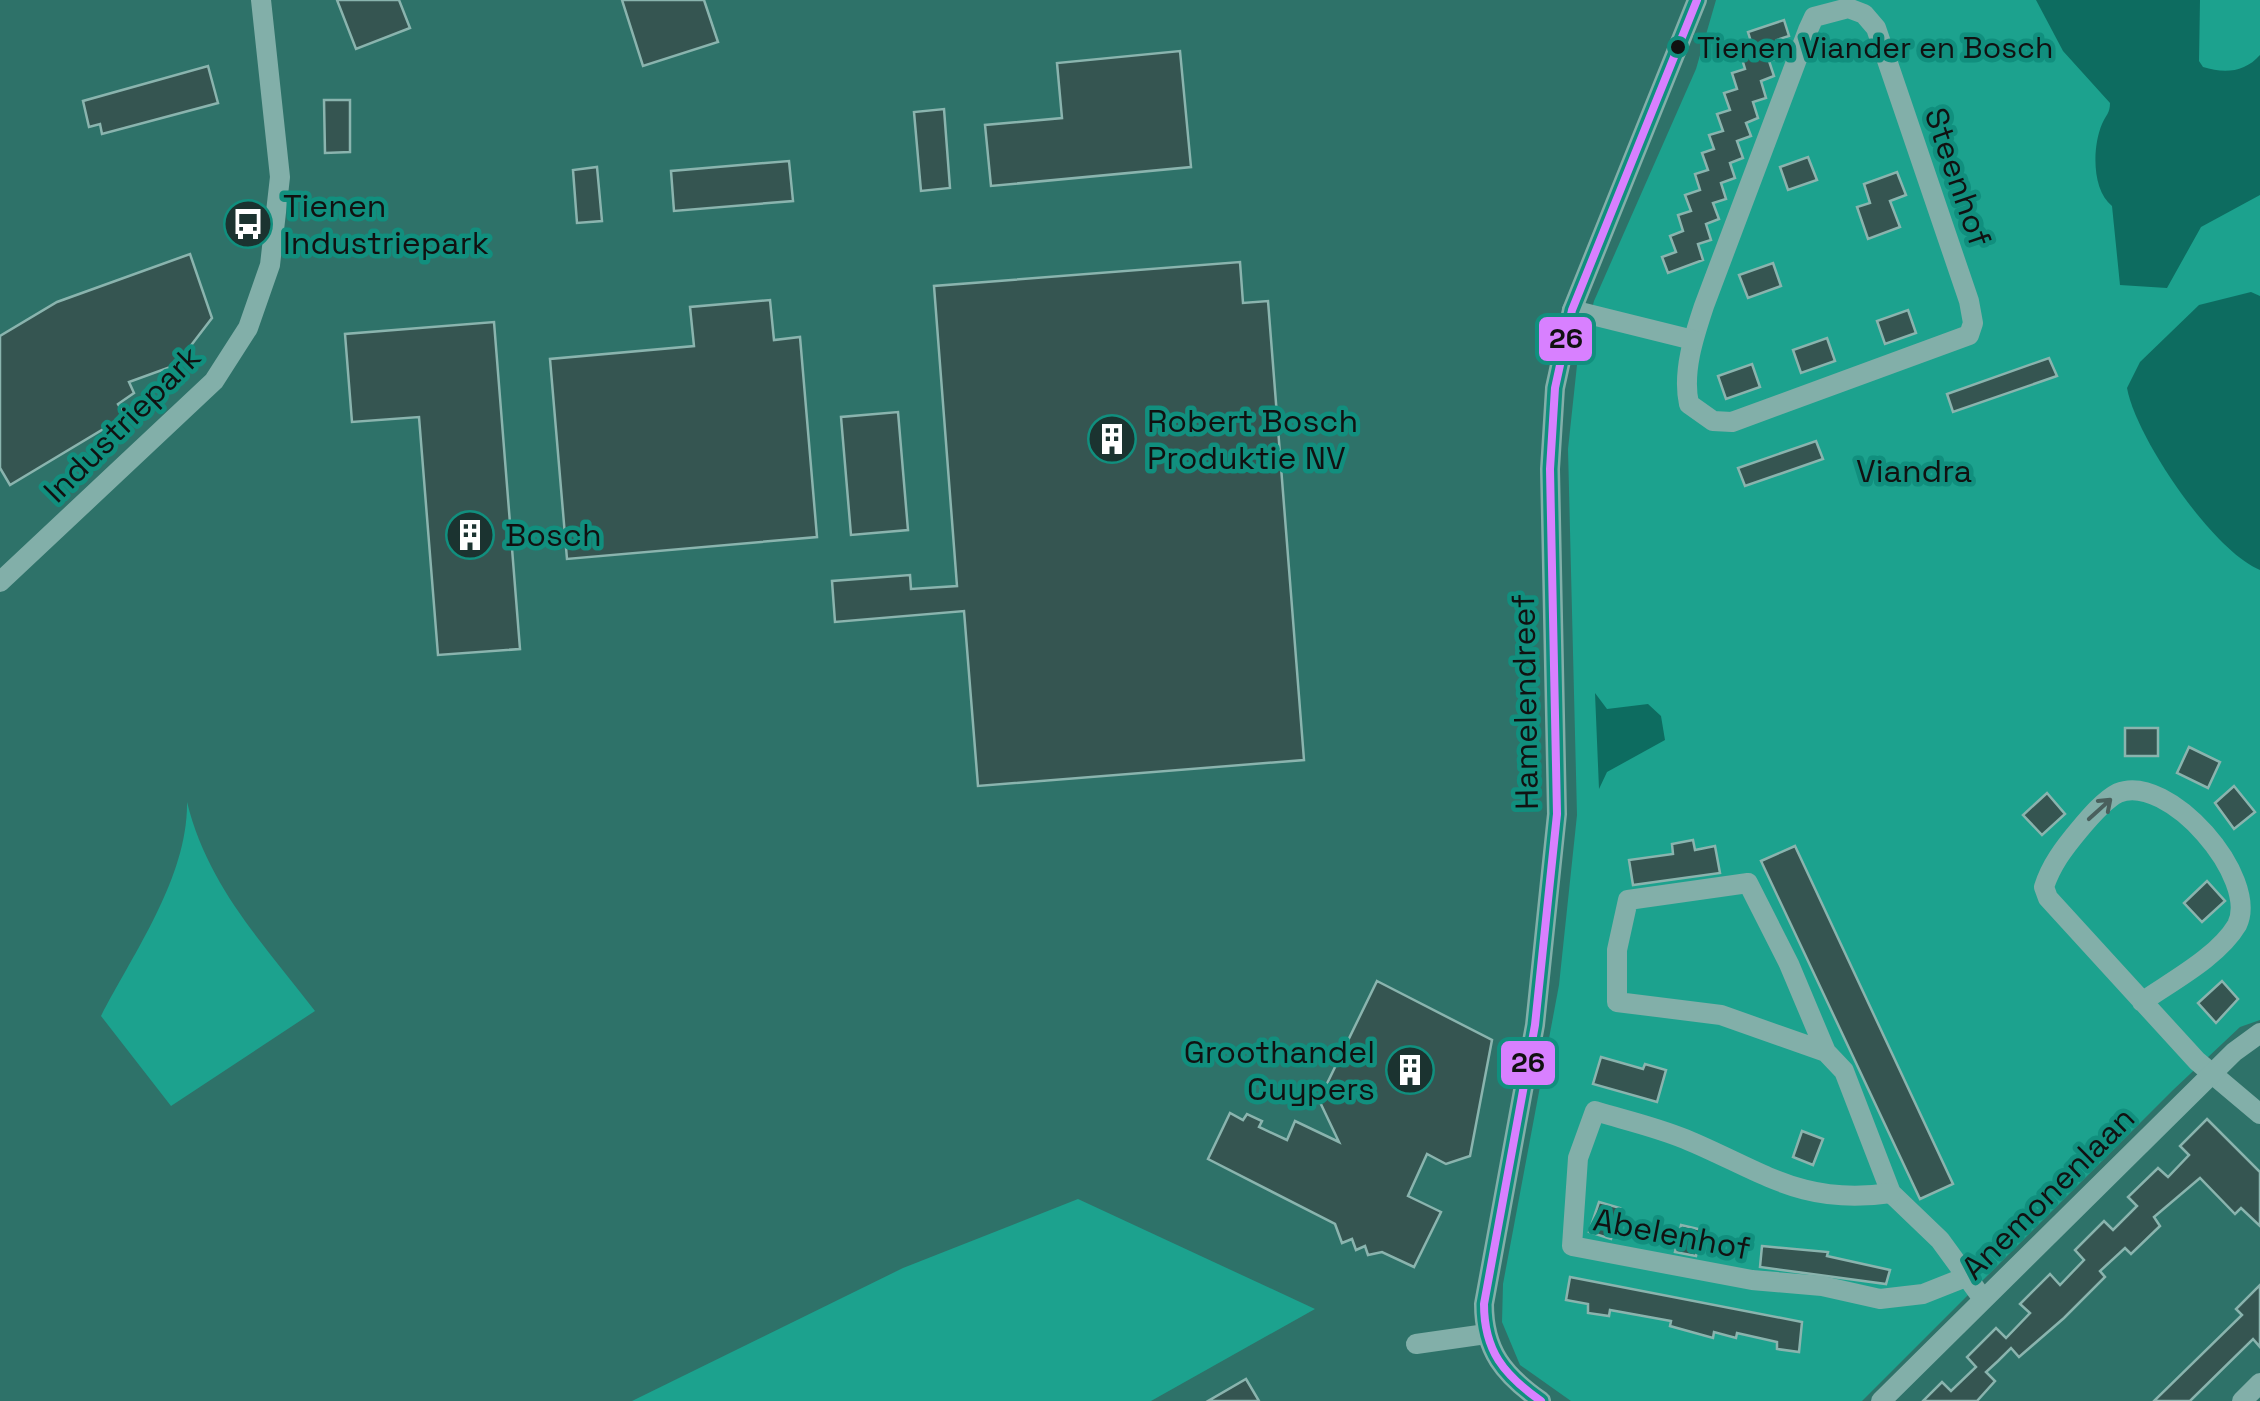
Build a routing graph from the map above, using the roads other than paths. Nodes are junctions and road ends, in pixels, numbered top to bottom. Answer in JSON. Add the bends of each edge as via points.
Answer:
{"nodes":[{"id":1,"x":261,"y":0,"type":"edge"},
{"id":2,"x":1698,"y":0,"type":"edge"},
{"id":3,"x":1572,"y":310,"type":"junction"},
{"id":4,"x":1693,"y":340,"type":"junction"},
{"id":5,"x":2,"y":576,"type":"edge"},
{"id":6,"x":2142,"y":1002,"type":"junction"},
{"id":7,"x":2260,"y":1033,"type":"edge"},
{"id":8,"x":1826,"y":1052,"type":"junction"},
{"id":9,"x":2214,"y":1072,"type":"junction"},
{"id":10,"x":2260,"y":1114,"type":"edge"},
{"id":11,"x":1891,"y":1193,"type":"junction"},
{"id":12,"x":1966,"y":1276,"type":"junction"},
{"id":13,"x":1982,"y":1299,"type":"junction"},
{"id":14,"x":1486,"y":1334,"type":"junction"},
{"id":15,"x":1416,"y":1344,"type":"dead end"},
{"id":16,"x":2260,"y":1383,"type":"edge"},
{"id":17,"x":1541,"y":1401,"type":"edge"},
{"id":18,"x":1881,"y":1401,"type":"edge"},
{"id":19,"x":2242,"y":1401,"type":"edge"}],
"edges":[{"from":1,"to":5,"type":"street","name":"Industriepark","via":[[280,177],[270,265],[248,328],[214,381]]},
{"from":2,"to":3,"type":"street","name":"Hamelendreef"},
{"from":3,"to":4,"type":"street"},
{"from":3,"to":14,"type":"street","name":"Hamelendreef","via":[[1554,388],[1550,452],[1557,814],[1535,1026],[1485,1294]]},
{"from":4,"to":4,"type":"street","name":"Steenhof","via":[[1814,17],[1848,8],[1864,14],[1876,28],[1969,300],[1969,335],[1732,422],[1712,421],[1689,404]]},
{"from":6,"to":6,"type":"street","one_way":true,"via":[[2044,888],[2066,846],[2118,794],[2137,790],[2181,810],[2219,850],[2244,902],[2228,938]]},
{"from":6,"to":9,"type":"street"},
{"from":7,"to":9,"type":"street","name":"Anemonenlaan"},
{"from":8,"to":8,"type":"street","via":[[1720,1015],[1617,1002],[1617,950],[1628,900],[1748,883]]},
{"from":8,"to":11,"type":"street","via":[[1844,1071]]},
{"from":9,"to":10,"type":"street"},
{"from":9,"to":13,"type":"street","name":"Anemonenlaan"},
{"from":11,"to":12,"type":"street"},
{"from":11,"to":12,"type":"street","name":"Abelenhof","via":[[1823,1196],[1769,1180],[1683,1138],[1595,1111],[1578,1158],[1572,1246],[1880,1299],[1923,1294]]},
{"from":12,"to":13,"type":"street"},
{"from":13,"to":18,"type":"street","name":"Anemonenlaan"},
{"from":14,"to":15,"type":"street"},
{"from":14,"to":17,"type":"street","via":[[1502,1368]]},
{"from":16,"to":19,"type":"street"}]}
